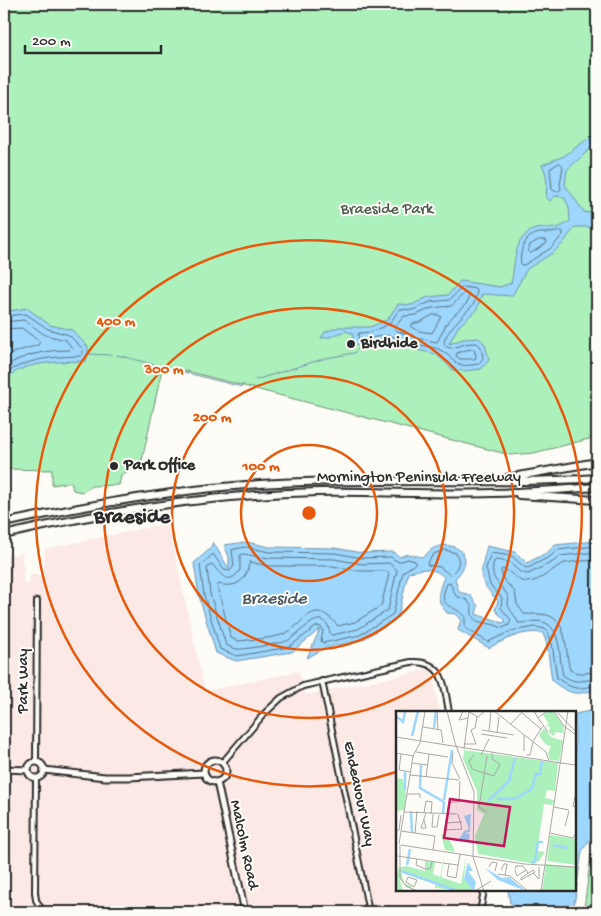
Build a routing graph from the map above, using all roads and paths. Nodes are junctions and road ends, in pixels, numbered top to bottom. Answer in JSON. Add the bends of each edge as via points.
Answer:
{"nodes":[{"id":1,"x":597,"y":462,"type":"edge"},
{"id":2,"x":597,"y":478,"type":"edge"},
{"id":3,"x":491,"y":481,"type":"junction"},
{"id":4,"x":597,"y":487,"type":"edge"},
{"id":5,"x":491,"y":493,"type":"junction"},
{"id":6,"x":597,"y":500,"type":"edge"},
{"id":7,"x":4,"y":523,"type":"edge"},
{"id":8,"x":4,"y":535,"type":"edge"},
{"id":9,"x":37,"y":601,"type":"dead end"},
{"id":10,"x":322,"y":681,"type":"junction"},
{"id":11,"x":449,"y":711,"type":"edge"},
{"id":12,"x":36,"y":762,"type":"junction"},
{"id":13,"x":222,"y":763,"type":"junction"},
{"id":14,"x":4,"y":769,"type":"edge"},
{"id":15,"x":28,"y":770,"type":"junction"},
{"id":16,"x":44,"y":770,"type":"junction"},
{"id":17,"x":204,"y":773,"type":"junction"},
{"id":18,"x":36,"y":778,"type":"junction"},
{"id":19,"x":217,"y":782,"type":"junction"},
{"id":20,"x":484,"y":891,"type":"edge"},
{"id":21,"x":43,"y":912,"type":"edge"},
{"id":22,"x":245,"y":912,"type":"edge"},
{"id":23,"x":369,"y":912,"type":"edge"},
{"id":24,"x":480,"y":912,"type":"edge"}],
"edges":[{"from":1,"to":3,"type":"highway"},
{"from":2,"to":3,"type":"highway","name":"Mornington Peninsula Freeway"},
{"from":3,"to":7,"type":"highway","name":"Mornington Peninsula Freeway","via":[[246,485],[109,502]]},
{"from":4,"to":5,"type":"highway","name":"Mornington Peninsula Freeway"},
{"from":5,"to":6,"type":"highway"},
{"from":5,"to":8,"type":"highway","name":"Mornington Peninsula Freeway","via":[[317,492],[242,497],[168,505],[50,524]]},
{"from":9,"to":12,"type":"street","name":"Park Way"},
{"from":10,"to":11,"type":"street","via":[[422,661],[432,664],[438,671]]},
{"from":10,"to":13,"type":"street","via":[[302,686],[281,698]]},
{"from":10,"to":23,"type":"street","name":"Endeavour Way"},
{"from":12,"to":15,"type":"street"},
{"from":12,"to":16,"type":"street"},
{"from":13,"to":17,"type":"street","via":[[209,762]]},
{"from":13,"to":19,"type":"street","via":[[225,775]]},
{"from":14,"to":15,"type":"street"},
{"from":15,"to":18,"type":"street"},
{"from":16,"to":17,"type":"street","via":[[106,777]]},
{"from":16,"to":18,"type":"street"},
{"from":17,"to":19,"type":"street","via":[[209,781]]},
{"from":18,"to":21,"type":"street","via":[[35,892]]},
{"from":19,"to":22,"type":"street","name":"Malcolm Road"},
{"from":20,"to":24,"type":"street"}]}
